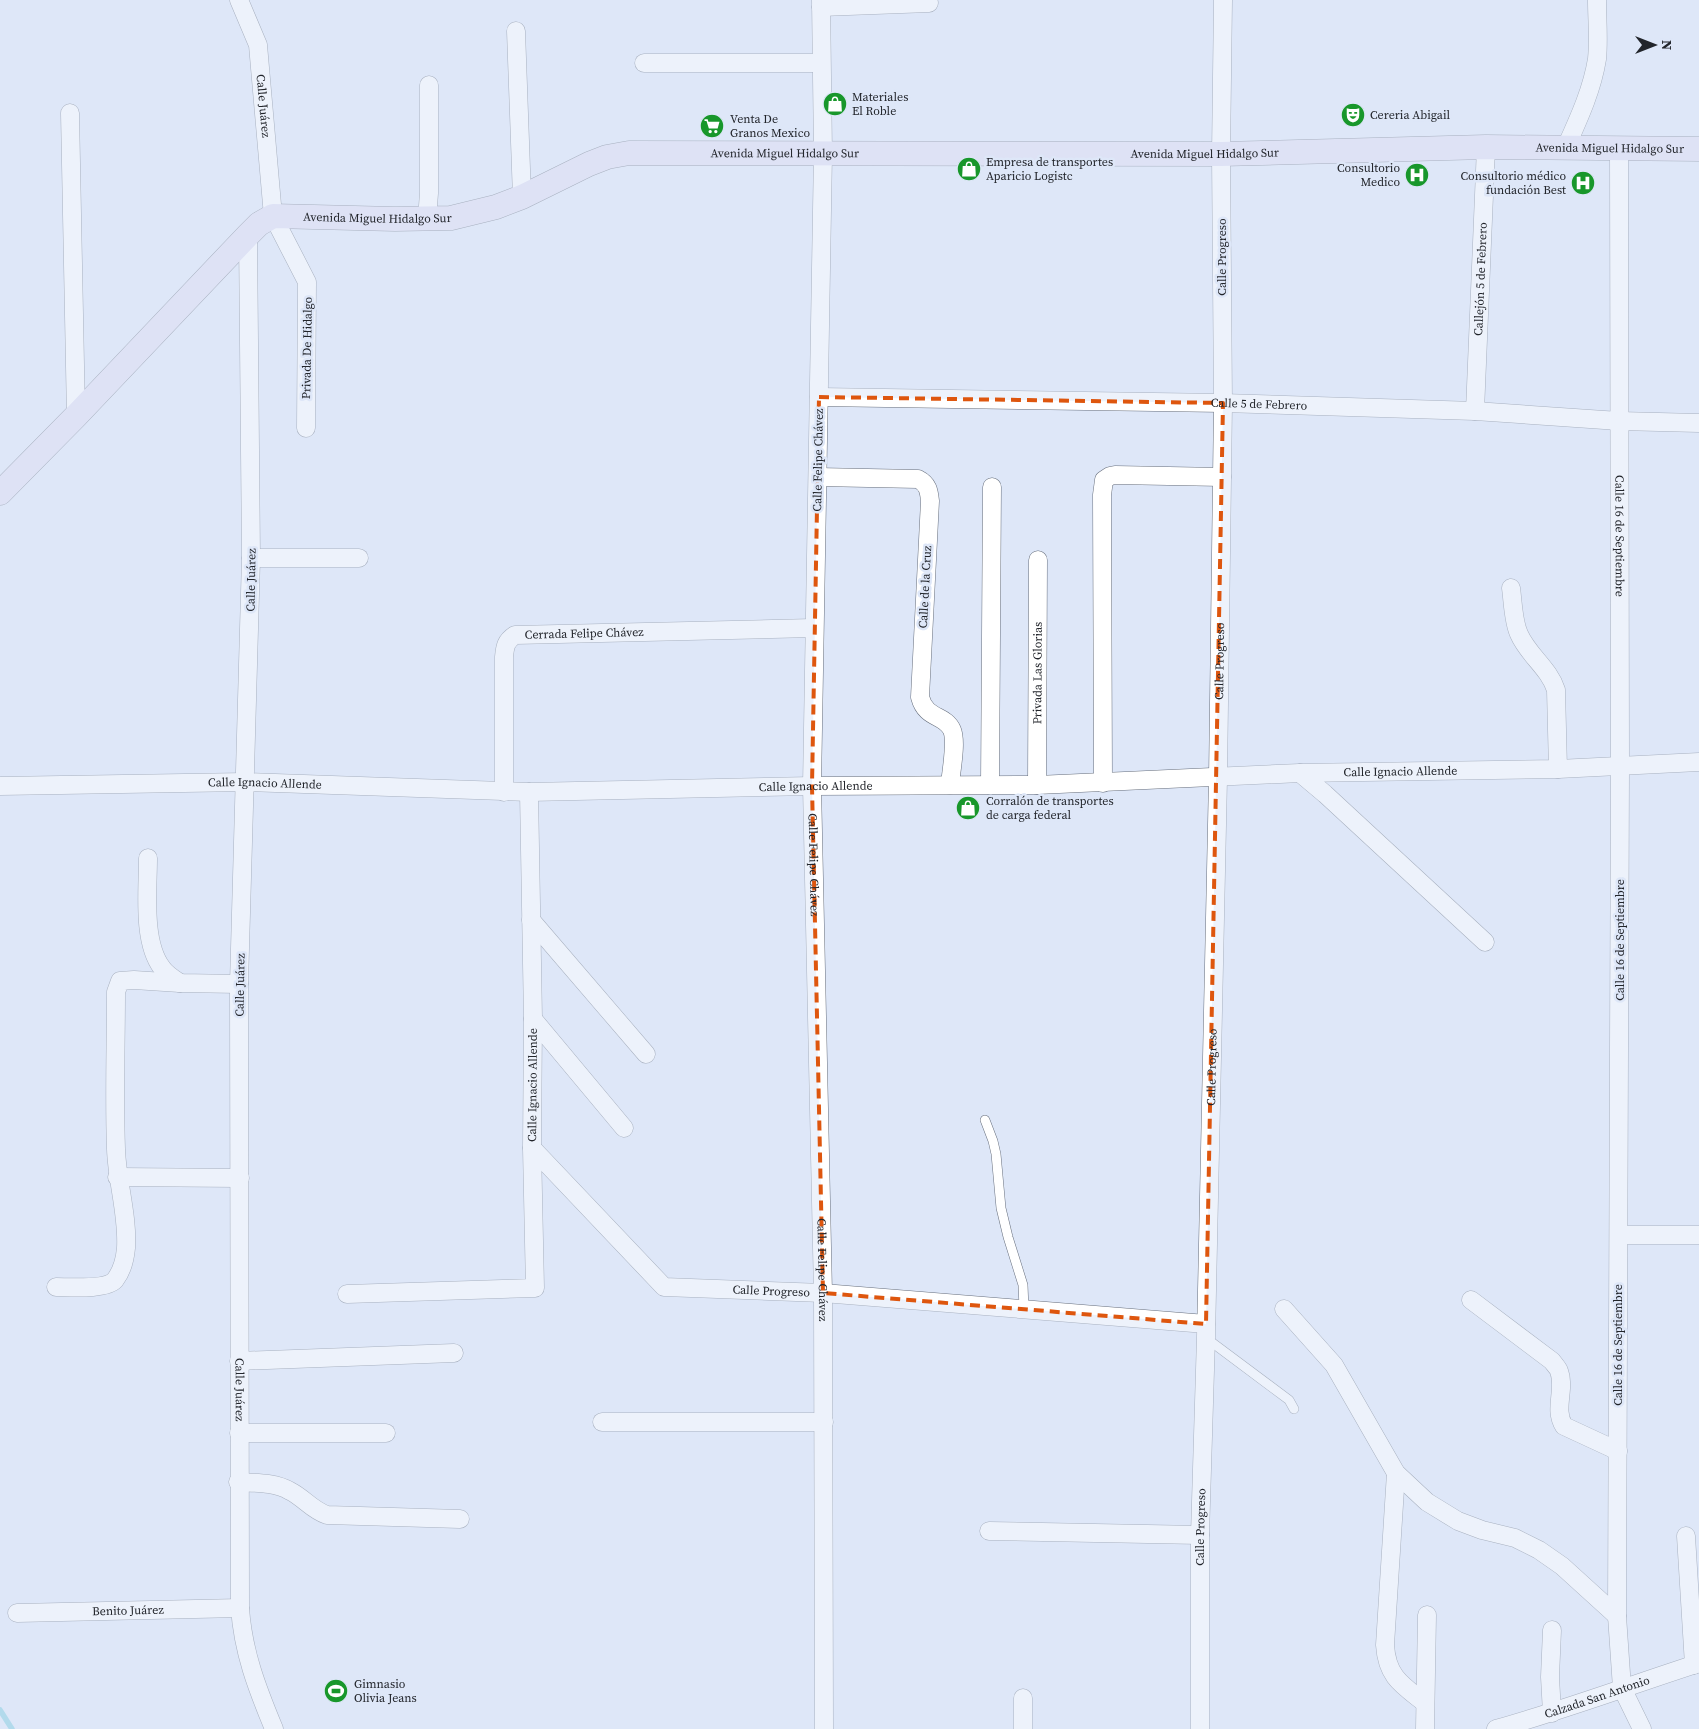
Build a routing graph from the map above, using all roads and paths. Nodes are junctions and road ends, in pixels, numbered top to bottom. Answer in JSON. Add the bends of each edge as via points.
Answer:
{"nodes":[{"id":1,"x":239,"y":0,"type":"edge"},
{"id":2,"x":1223,"y":0,"type":"edge"},
{"id":3,"x":1597,"y":0,"type":"edge"},
{"id":4,"x":821,"y":3,"type":"edge"},
{"id":5,"x":929,"y":4,"type":"dead end"},
{"id":6,"x":516,"y":31,"type":"dead end"},
{"id":7,"x":644,"y":63,"type":"dead end"},
{"id":8,"x":822,"y":63,"type":"junction"},
{"id":9,"x":429,"y":85,"type":"dead end"},
{"id":10,"x":70,"y":113,"type":"dead end"},
{"id":11,"x":1486,"y":146,"type":"junction"},
{"id":12,"x":1566,"y":147,"type":"junction"},
{"id":13,"x":1619,"y":147,"type":"junction"},
{"id":14,"x":1699,"y":149,"type":"edge"},
{"id":15,"x":823,"y":153,"type":"junction"},
{"id":16,"x":1221,"y":154,"type":"junction"},
{"id":17,"x":522,"y":198,"type":"junction"},
{"id":18,"x":273,"y":216,"type":"junction"},
{"id":19,"x":428,"y":219,"type":"junction"},
{"id":20,"x":248,"y":235,"type":"junction"},
{"id":21,"x":819,"y":397,"type":"junction"},
{"id":22,"x":1223,"y":403,"type":"junction"},
{"id":23,"x":1475,"y":411,"type":"junction"},
{"id":24,"x":76,"y":416,"type":"junction"},
{"id":25,"x":1619,"y":421,"type":"junction"},
{"id":26,"x":1699,"y":423,"type":"edge"},
{"id":27,"x":306,"y":428,"type":"dead end"},
{"id":28,"x":818,"y":477,"type":"junction"},
{"id":29,"x":1222,"y":477,"type":"junction"},
{"id":30,"x":992,"y":487,"type":"dead end"},
{"id":31,"x":0,"y":493,"type":"edge"},
{"id":32,"x":252,"y":558,"type":"junction"},
{"id":33,"x":359,"y":558,"type":"dead end"},
{"id":34,"x":1038,"y":560,"type":"dead end"},
{"id":35,"x":1511,"y":588,"type":"dead end"},
{"id":36,"x":813,"y":628,"type":"junction"},
{"id":37,"x":1699,"y":762,"type":"edge"},
{"id":38,"x":1620,"y":766,"type":"junction"},
{"id":39,"x":1558,"y":769,"type":"junction"},
{"id":40,"x":1300,"y":773,"type":"junction"},
{"id":41,"x":1218,"y":778,"type":"junction"},
{"id":42,"x":245,"y":782,"type":"junction"},
{"id":43,"x":1103,"y":783,"type":"junction"},
{"id":44,"x":950,"y":785,"type":"junction"},
{"id":45,"x":990,"y":785,"type":"junction"},
{"id":46,"x":1037,"y":785,"type":"junction"},
{"id":47,"x":0,"y":786,"type":"edge"},
{"id":48,"x":812,"y":786,"type":"junction"},
{"id":49,"x":504,"y":792,"type":"junction"},
{"id":50,"x":529,"y":792,"type":"junction"},
{"id":51,"x":148,"y":858,"type":"dead end"},
{"id":52,"x":531,"y":920,"type":"junction"},
{"id":53,"x":1485,"y":942,"type":"dead end"},
{"id":54,"x":180,"y":983,"type":"junction"},
{"id":55,"x":239,"y":984,"type":"junction"},
{"id":56,"x":533,"y":1019,"type":"junction"},
{"id":57,"x":646,"y":1054,"type":"dead end"},
{"id":58,"x":986,"y":1120,"type":"dead end"},
{"id":59,"x":624,"y":1128,"type":"dead end"},
{"id":60,"x":532,"y":1148,"type":"junction"},
{"id":61,"x":117,"y":1177,"type":"junction"},
{"id":62,"x":240,"y":1178,"type":"junction"},
{"id":63,"x":1619,"y":1235,"type":"junction"},
{"id":64,"x":1699,"y":1235,"type":"edge"},
{"id":65,"x":56,"y":1287,"type":"dead end"},
{"id":66,"x":823,"y":1293,"type":"junction"},
{"id":67,"x":347,"y":1294,"type":"dead end"},
{"id":68,"x":1471,"y":1300,"type":"dead end"},
{"id":69,"x":1284,"y":1308,"type":"dead end"},
{"id":70,"x":1024,"y":1309,"type":"junction"},
{"id":71,"x":1206,"y":1331,"type":"junction"},
{"id":72,"x":454,"y":1354,"type":"dead end"},
{"id":73,"x":239,"y":1361,"type":"junction"},
{"id":74,"x":1294,"y":1409,"type":"dead end"},
{"id":75,"x":602,"y":1422,"type":"dead end"},
{"id":76,"x":824,"y":1422,"type":"junction"},
{"id":77,"x":239,"y":1433,"type":"junction"},
{"id":78,"x":386,"y":1433,"type":"dead end"},
{"id":79,"x":1618,"y":1451,"type":"junction"},
{"id":80,"x":1396,"y":1472,"type":"junction"},
{"id":81,"x":238,"y":1482,"type":"junction"},
{"id":82,"x":460,"y":1520,"type":"dead end"},
{"id":83,"x":989,"y":1531,"type":"dead end"},
{"id":84,"x":1200,"y":1535,"type":"junction"},
{"id":85,"x":1686,"y":1536,"type":"dead end"},
{"id":86,"x":240,"y":1608,"type":"junction"},
{"id":87,"x":17,"y":1613,"type":"dead end"},
{"id":88,"x":1427,"y":1615,"type":"dead end"},
{"id":89,"x":1617,"y":1616,"type":"junction"},
{"id":90,"x":1552,"y":1630,"type":"dead end"},
{"id":91,"x":1696,"y":1664,"type":"edge"},
{"id":92,"x":1622,"y":1688,"type":"junction"},
{"id":93,"x":1023,"y":1698,"type":"dead end"},
{"id":94,"x":1425,"y":1703,"type":"junction"},
{"id":95,"x":1552,"y":1713,"type":"junction"},
{"id":96,"x":274,"y":1729,"type":"edge"},
{"id":97,"x":824,"y":1729,"type":"edge"},
{"id":98,"x":1023,"y":1729,"type":"edge"},
{"id":99,"x":1200,"y":1729,"type":"edge"},
{"id":100,"x":1425,"y":1729,"type":"edge"},
{"id":101,"x":1496,"y":1729,"type":"edge"},
{"id":102,"x":1642,"y":1729,"type":"edge"}],
"edges":[{"from":1,"to":18,"type":"street","name":"Calle Juárez","via":[[258,45]]},
{"from":2,"to":16,"type":"street","name":"Calle Progreso"},
{"from":3,"to":12,"type":"street","via":[[1594,74],[1589,95]]},
{"from":4,"to":5,"type":"street"},
{"from":4,"to":8,"type":"street","name":"Calle Felipe Chávez"},
{"from":6,"to":17,"type":"street"},
{"from":7,"to":8,"type":"street"},
{"from":8,"to":15,"type":"street","name":"Calle Felipe Chávez"},
{"from":9,"to":19,"type":"street"},
{"from":10,"to":24,"type":"street"},
{"from":11,"to":12,"type":"main road","name":"Avenida Miguel Hidalgo Sur"},
{"from":11,"to":16,"type":"main road","name":"Avenida Miguel Hidalgo Sur"},
{"from":11,"to":23,"type":"street","name":"Callejón 5 de Febrero"},
{"from":12,"to":13,"type":"main road","name":"Avenida Miguel Hidalgo Sur"},
{"from":13,"to":14,"type":"main road","name":"Avenida Miguel Hidalgo Sur"},
{"from":13,"to":25,"type":"street","name":"Calle 16 de Septiembre"},
{"from":15,"to":16,"type":"main road","name":"Avenida Miguel Hidalgo Sur"},
{"from":15,"to":17,"type":"main road","name":"Avenida Miguel Hidalgo Sur","via":[[629,152],[589,164]]},
{"from":15,"to":21,"type":"street","name":"Calle Felipe Chávez"},
{"from":16,"to":22,"type":"street","name":"Calle Progreso"},
{"from":17,"to":19,"type":"main road","name":"Avenida Miguel Hidalgo Sur","via":[[459,216]]},
{"from":18,"to":19,"type":"main road","name":"Avenida Miguel Hidalgo Sur"},
{"from":18,"to":20,"type":"main road"},
{"from":18,"to":27,"type":"street","name":"Privada De Hidalgo","via":[[307,282]]},
{"from":20,"to":24,"type":"main road"},
{"from":20,"to":32,"type":"street","name":"Calle Juárez"},
{"from":21,"to":22,"type":"street","name":"Calle 5 de Febrero"},
{"from":21,"to":28,"type":"street","name":"Calle Felipe Chávez"},
{"from":22,"to":23,"type":"street","name":"Calle 5 de Febrero"},
{"from":22,"to":29,"type":"street","name":"Calle Progreso"},
{"from":23,"to":25,"type":"street","name":"Calle 5 de Febrero"},
{"from":24,"to":31,"type":"main road"},
{"from":25,"to":26,"type":"street","name":"Calle 5 de Febrero"},
{"from":25,"to":38,"type":"street","name":"Calle 16 de Septiembre"},
{"from":28,"to":36,"type":"street","name":"Calle Felipe Chávez"},
{"from":28,"to":44,"type":"street","name":"Calle de la Cruz","via":[[918,479],[926,483],[930,501],[920,697],[926,710],[952,730]]},
{"from":29,"to":41,"type":"street","name":"Calle Progreso"},
{"from":29,"to":43,"type":"street","via":[[1115,475],[1104,480]]},
{"from":30,"to":45,"type":"street"},
{"from":32,"to":33,"type":"street"},
{"from":32,"to":42,"type":"street","name":"Calle Juárez"},
{"from":34,"to":46,"type":"street","name":"Privada Las Glorias"},
{"from":35,"to":39,"type":"street","via":[[1518,634],[1553,680],[1556,690]]},
{"from":36,"to":48,"type":"street","name":"Calle Felipe Chávez"},
{"from":36,"to":49,"type":"street","name":"Cerrada Felipe Chávez","via":[[515,635],[508,640],[504,657]]},
{"from":37,"to":38,"type":"street","name":"Calle Ignacio Allende"},
{"from":38,"to":39,"type":"street","name":"Calle Ignacio Allende"},
{"from":38,"to":63,"type":"street","name":"Calle 16 de Septiembre"},
{"from":39,"to":40,"type":"street","name":"Calle Ignacio Allende"},
{"from":40,"to":41,"type":"street","name":"Calle Ignacio Allende"},
{"from":40,"to":53,"type":"street"},
{"from":41,"to":43,"type":"street","name":"Calle Ignacio Allende"},
{"from":41,"to":71,"type":"street","name":"Calle Progreso"},
{"from":42,"to":47,"type":"street","name":"Calle Ignacio Allende"},
{"from":42,"to":49,"type":"street","name":"Calle Ignacio Allende"},
{"from":42,"to":55,"type":"street","name":"Calle Juárez"},
{"from":43,"to":46,"type":"street","name":"Calle Ignacio Allende"},
{"from":44,"to":45,"type":"street","name":"Calle Ignacio Allende"},
{"from":44,"to":48,"type":"street","name":"Calle Ignacio Allende"},
{"from":45,"to":46,"type":"street","name":"Calle Ignacio Allende"},
{"from":48,"to":50,"type":"street","name":"Calle Ignacio Allende"},
{"from":48,"to":66,"type":"street","name":"Calle Felipe Chávez"},
{"from":49,"to":50,"type":"street","name":"Calle Ignacio Allende"},
{"from":50,"to":52,"type":"street","name":"Calle Ignacio Allende"},
{"from":51,"to":54,"type":"street","via":[[150,935],[162,969]]},
{"from":52,"to":56,"type":"street","name":"Calle Ignacio Allende"},
{"from":52,"to":57,"type":"street"},
{"from":54,"to":55,"type":"street"},
{"from":54,"to":61,"type":"street","via":[[128,980],[120,981],[117,986]]},
{"from":55,"to":62,"type":"street","name":"Calle Juárez"},
{"from":56,"to":59,"type":"street"},
{"from":56,"to":60,"type":"street","name":"Calle Ignacio Allende"},
{"from":58,"to":70,"type":"lane","via":[[996,1154],[1001,1208],[1023,1285]]},
{"from":60,"to":66,"type":"street","name":"Calle Progreso","via":[[664,1287]]},
{"from":60,"to":67,"type":"street","name":"Calle Ignacio Allende","via":[[535,1288]]},
{"from":61,"to":62,"type":"street"},
{"from":61,"to":65,"type":"street","via":[[126,1223],[126,1249],[121,1272],[113,1282],[95,1287]]},
{"from":62,"to":73,"type":"street","name":"Calle Juárez"},
{"from":63,"to":64,"type":"street"},
{"from":63,"to":79,"type":"street","name":"Calle 16 de Septiembre"},
{"from":66,"to":70,"type":"street","name":"Calle Progreso"},
{"from":66,"to":76,"type":"street","name":"Calle Felipe Chávez"},
{"from":68,"to":79,"type":"street","via":[[1552,1361],[1559,1370],[1560,1419],[1564,1426]]},
{"from":69,"to":80,"type":"street","via":[[1334,1366]]},
{"from":70,"to":71,"type":"street","name":"Calle Progreso"},
{"from":71,"to":74,"type":"lane","via":[[1289,1400]]},
{"from":71,"to":84,"type":"street","name":"Calle Progreso"},
{"from":72,"to":73,"type":"street"},
{"from":73,"to":77,"type":"street","name":"Calle Juárez"},
{"from":75,"to":76,"type":"street"},
{"from":76,"to":97,"type":"street","name":"Calle Felipe Chávez"},
{"from":77,"to":78,"type":"street"},
{"from":77,"to":81,"type":"street","name":"Calle Juárez"},
{"from":79,"to":89,"type":"street","name":"Calle 16 de Septiembre"},
{"from":80,"to":89,"type":"street","via":[[1427,1502],[1458,1521],[1515,1538],[1539,1550],[1562,1566]]},
{"from":80,"to":94,"type":"street","via":[[1386,1657],[1394,1676]]},
{"from":81,"to":82,"type":"street","via":[[270,1484],[291,1491],[313,1509],[327,1515]]},
{"from":81,"to":86,"type":"street","name":"Calle Juárez"},
{"from":83,"to":84,"type":"street"},
{"from":84,"to":99,"type":"street","name":"Calle Progreso"},
{"from":85,"to":91,"type":"street"},
{"from":86,"to":87,"type":"street","name":"Benito Juárez"},
{"from":86,"to":96,"type":"street","name":"Calle Juárez","via":[[248,1661]]},
{"from":88,"to":94,"type":"street"},
{"from":89,"to":92,"type":"street","name":"Calle 16 de Septiembre"},
{"from":90,"to":95,"type":"street"},
{"from":91,"to":92,"type":"street","name":"Calzada San Antonio"},
{"from":92,"to":95,"type":"street","name":"Calzada San Antonio"},
{"from":92,"to":102,"type":"street","name":"Calle 16 de Septiembre"},
{"from":93,"to":98,"type":"street"},
{"from":94,"to":100,"type":"street"},
{"from":95,"to":101,"type":"street","name":"Calzada San Antonio"}]}
